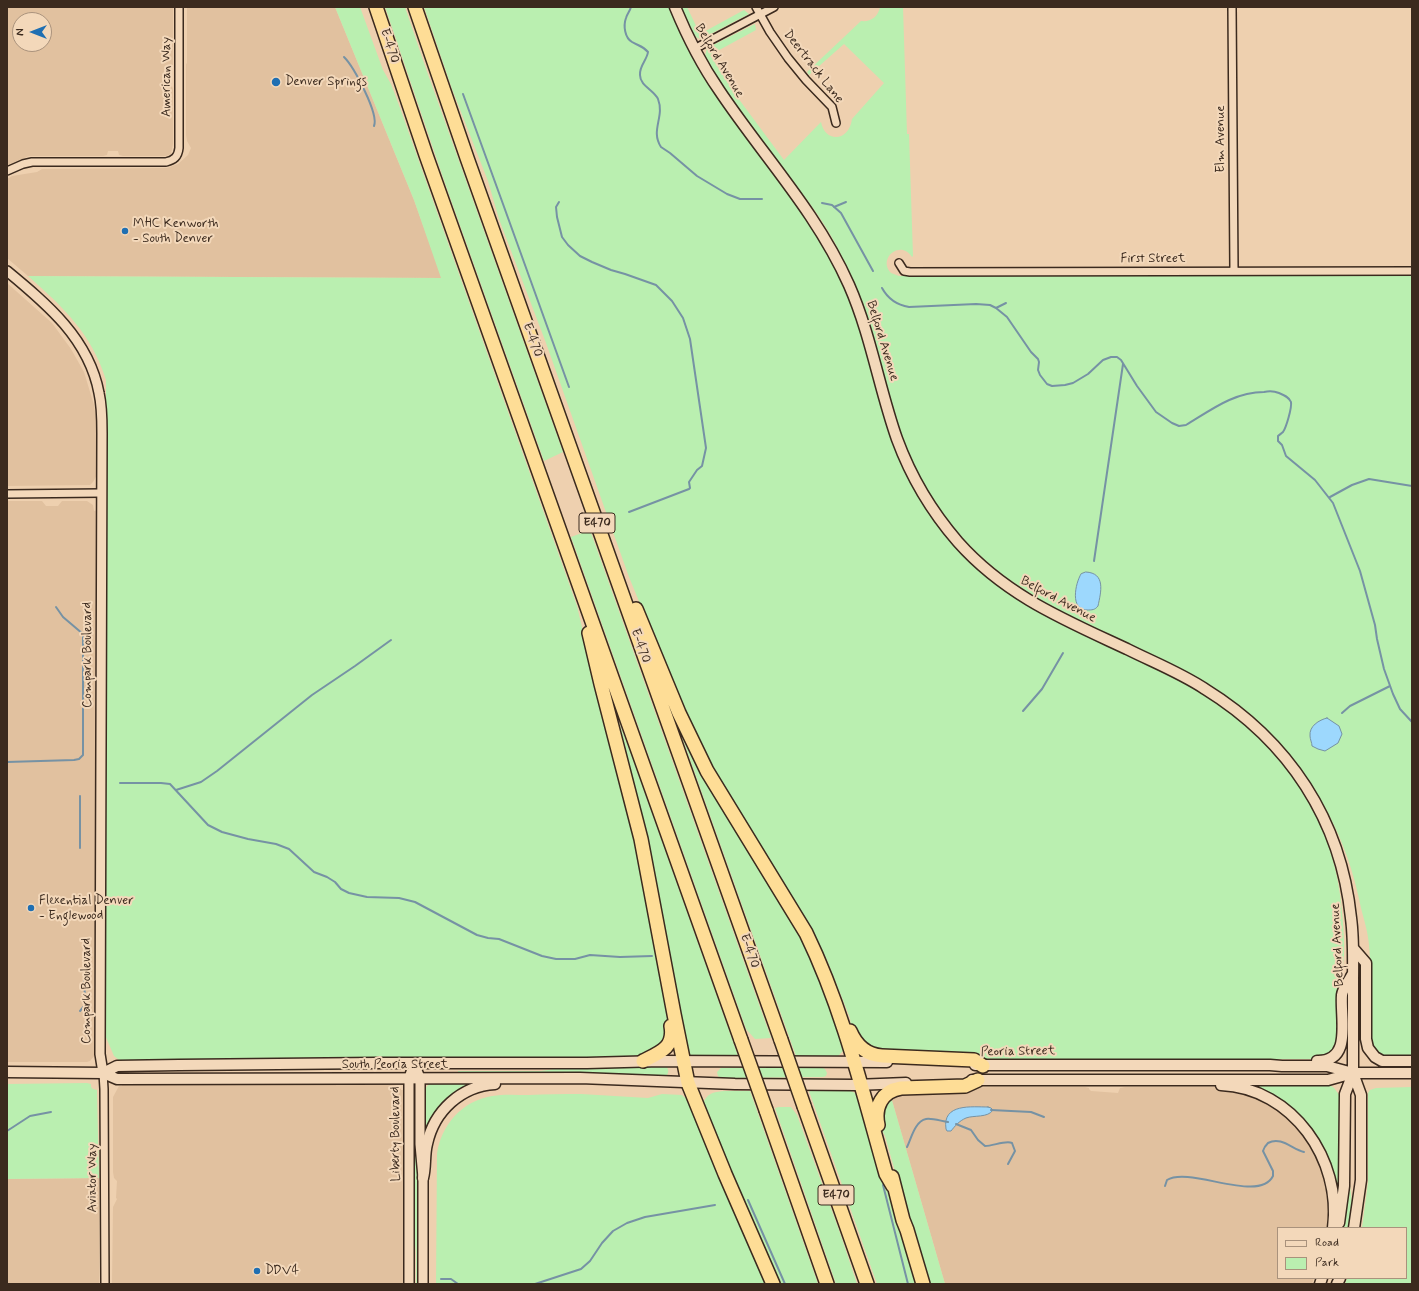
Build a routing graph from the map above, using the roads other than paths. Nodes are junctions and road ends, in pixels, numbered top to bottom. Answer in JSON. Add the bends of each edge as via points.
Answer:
{"nodes":[{"id":1,"x":179,"y":7,"type":"edge"},
{"id":2,"x":376,"y":7,"type":"edge"},
{"id":3,"x":415,"y":7,"type":"edge"},
{"id":4,"x":675,"y":7,"type":"edge"},
{"id":5,"x":756,"y":7,"type":"edge"},
{"id":6,"x":774,"y":7,"type":"edge"},
{"id":7,"x":1232,"y":7,"type":"edge"},
{"id":8,"x":760,"y":15,"type":"junction"},
{"id":9,"x":694,"y":49,"type":"junction"},
{"id":10,"x":836,"y":123,"type":"dead end"},
{"id":11,"x":7,"y":171,"type":"edge"},
{"id":12,"x":899,"y":264,"type":"dead end"},
{"id":13,"x":7,"y":271,"type":"edge"},
{"id":14,"x":1234,"y":271,"type":"junction"},
{"id":15,"x":1412,"y":271,"type":"edge"},
{"id":16,"x":101,"y":493,"type":"junction"},
{"id":17,"x":7,"y":494,"type":"edge"},
{"id":18,"x":602,"y":535,"type":"junction"},
{"id":19,"x":574,"y":571,"type":"junction"},
{"id":20,"x":1353,"y":948,"type":"junction"},
{"id":21,"x":1353,"y":973,"type":"junction"},
{"id":22,"x":830,"y":988,"type":"junction"},
{"id":23,"x":671,"y":999,"type":"junction"},
{"id":24,"x":642,"y":1061,"type":"junction"},
{"id":25,"x":683,"y":1061,"type":"junction"},
{"id":26,"x":854,"y":1061,"type":"junction"},
{"id":27,"x":1412,"y":1062,"type":"edge"},
{"id":28,"x":414,"y":1063,"type":"junction"},
{"id":29,"x":1270,"y":1065,"type":"junction"},
{"id":30,"x":982,"y":1066,"type":"junction"},
{"id":31,"x":7,"y":1072,"type":"edge"},
{"id":32,"x":103,"y":1073,"type":"junction"},
{"id":33,"x":1353,"y":1073,"type":"junction"},
{"id":34,"x":1412,"y":1073,"type":"edge"},
{"id":35,"x":409,"y":1078,"type":"junction"},
{"id":36,"x":420,"y":1078,"type":"junction"},
{"id":37,"x":522,"y":1078,"type":"junction"},
{"id":38,"x":1168,"y":1079,"type":"junction"},
{"id":39,"x":978,"y":1080,"type":"junction"},
{"id":40,"x":688,"y":1083,"type":"junction"},
{"id":41,"x":861,"y":1085,"type":"junction"},
{"id":42,"x":423,"y":1178,"type":"junction"},
{"id":43,"x":893,"y":1186,"type":"junction"},
{"id":44,"x":903,"y":1220,"type":"junction"},
{"id":45,"x":1332,"y":1227,"type":"edge"},
{"id":46,"x":1338,"y":1227,"type":"edge"},
{"id":47,"x":1354,"y":1227,"type":"edge"},
{"id":48,"x":751,"y":1235,"type":"junction"},
{"id":49,"x":105,"y":1284,"type":"edge"},
{"id":50,"x":409,"y":1284,"type":"edge"},
{"id":51,"x":423,"y":1284,"type":"edge"},
{"id":52,"x":769,"y":1284,"type":"edge"},
{"id":53,"x":773,"y":1284,"type":"edge"},
{"id":54,"x":827,"y":1284,"type":"edge"},
{"id":55,"x":867,"y":1284,"type":"edge"},
{"id":56,"x":919,"y":1284,"type":"edge"},
{"id":57,"x":923,"y":1284,"type":"edge"}],
"edges":[{"from":1,"to":11,"type":"street","name":"American Way","via":[[179,148],[174,160],[32,162]]},
{"from":2,"to":19,"type":"highway","name":"E-470","number":"E470","via":[[428,162]]},
{"from":3,"to":18,"type":"highway","name":"E-470","number":"E470"},
{"from":4,"to":9,"type":"main road","name":"Belford Avenue"},
{"from":5,"to":8,"type":"street","name":"Deertrack Lane"},
{"from":6,"to":8,"type":"street"},
{"from":7,"to":14,"type":"street","name":"Elm Avenue"},
{"from":8,"to":9,"type":"street"},
{"from":8,"to":10,"type":"street","name":"Deertrack Lane","via":[[798,70],[832,107]]},
{"from":9,"to":20,"type":"main road","name":"Belford Avenue","via":[[719,90],[806,208],[834,254],[864,321],[901,449],[921,491],[943,523],[976,561],[1020,595],[1058,617],[1200,685],[1231,706],[1268,738],[1305,784],[1321,811],[1335,843],[1348,891]]},
{"from":12,"to":14,"type":"street","name":"First Street","via":[[903,270],[910,272]]},
{"from":13,"to":16,"type":"street","name":"Compark Boulevard","via":[[44,301],[64,322],[91,367],[100,401]]},
{"from":14,"to":15,"type":"street","name":"First Street"},
{"from":16,"to":17,"type":"street"},
{"from":16,"to":32,"type":"street","name":"Compark Boulevard","via":[[100,1054]]},
{"from":18,"to":22,"type":"highway","via":[[618,562],[679,713],[699,755],[806,933]]},
{"from":18,"to":55,"type":"highway","name":"E-470","number":"E470","bridge":true},
{"from":19,"to":23,"type":"highway","via":[[600,684],[641,839]]},
{"from":19,"to":54,"type":"highway","name":"E-470","number":"E470","bridge":true},
{"from":20,"to":21,"type":"main road","name":"Belford Avenue"},
{"from":20,"to":27,"type":"main road","via":[[1366,963],[1366,1039],[1370,1051],[1382,1061]]},
{"from":21,"to":29,"type":"main road","via":[[1343,993],[1342,1039],[1336,1054],[1325,1061],[1282,1061]]},
{"from":21,"to":33,"type":"main road","name":"Belford Avenue"},
{"from":22,"to":26,"type":"highway"},
{"from":22,"to":30,"type":"highway","via":[[842,1008],[854,1040],[868,1053],[878,1056],[974,1060]]},
{"from":23,"to":24,"type":"highway","via":[[668,1011],[671,1040],[663,1051]]},
{"from":23,"to":25,"type":"highway"},
{"from":24,"to":25,"type":"main road","name":"South Peoria Street"},
{"from":24,"to":28,"type":"main road","name":"South Peoria Street"},
{"from":25,"to":26,"type":"main road","name":"Peoria Street"},
{"from":25,"to":40,"type":"highway"},
{"from":26,"to":30,"type":"main road","name":"Peoria Street"},
{"from":26,"to":41,"type":"highway"},
{"from":28,"to":32,"type":"main road","name":"South Peoria Street","via":[[117,1066]]},
{"from":28,"to":35,"type":"street","name":"Liberty Boulevard"},
{"from":28,"to":36,"type":"street","name":"Liberty Boulevard"},
{"from":29,"to":30,"type":"main road","name":"Peoria Street"},
{"from":29,"to":33,"type":"main road","name":"Peoria Street","via":[[1327,1066]]},
{"from":31,"to":32,"type":"main road","name":"South Peoria Street"},
{"from":32,"to":35,"type":"main road","name":"South Peoria Street","via":[[117,1079]]},
{"from":32,"to":49,"type":"street","name":"Aviator Way"},
{"from":33,"to":34,"type":"main road","name":"Peoria Street"},
{"from":33,"to":38,"type":"main road","name":"Peoria Street","via":[[1328,1080]]},
{"from":33,"to":46,"type":"main road","name":"Belford Avenue","via":[[1345,1094],[1344,1186]]},
{"from":33,"to":47,"type":"main road","name":"Belford Avenue","via":[[1361,1095],[1360,1184]]},
{"from":35,"to":36,"type":"main road","name":"South Peoria Street"},
{"from":35,"to":50,"type":"street","name":"Liberty Boulevard"},
{"from":36,"to":37,"type":"main road","name":"South Peoria Street"},
{"from":36,"to":42,"type":"street","name":"Liberty Boulevard"},
{"from":37,"to":40,"type":"main road","name":"South Peoria Street","via":[[592,1078]]},
{"from":37,"to":42,"type":"main road","via":[[510,1084],[490,1084],[474,1088],[458,1096],[445,1108],[430,1132]]},
{"from":38,"to":39,"type":"main road","name":"Peoria Street"},
{"from":38,"to":45,"type":"main road","via":[[1180,1085],[1245,1089],[1268,1098],[1294,1117],[1310,1136],[1327,1168],[1334,1196]]},
{"from":39,"to":41,"type":"main road","name":"Peoria Street"},
{"from":39,"to":43,"type":"highway","via":[[965,1086],[898,1088],[883,1097],[877,1119]]},
{"from":40,"to":41,"type":"main road","name":"Peoria Street"},
{"from":40,"to":48,"type":"highway"},
{"from":41,"to":43,"type":"highway","via":[[886,1174]]},
{"from":42,"to":51,"type":"street","name":"Liberty Boulevard"},
{"from":43,"to":44,"type":"highway"},
{"from":44,"to":56,"type":"highway"},
{"from":44,"to":57,"type":"highway"},
{"from":48,"to":52,"type":"highway"},
{"from":48,"to":53,"type":"highway"}]}
